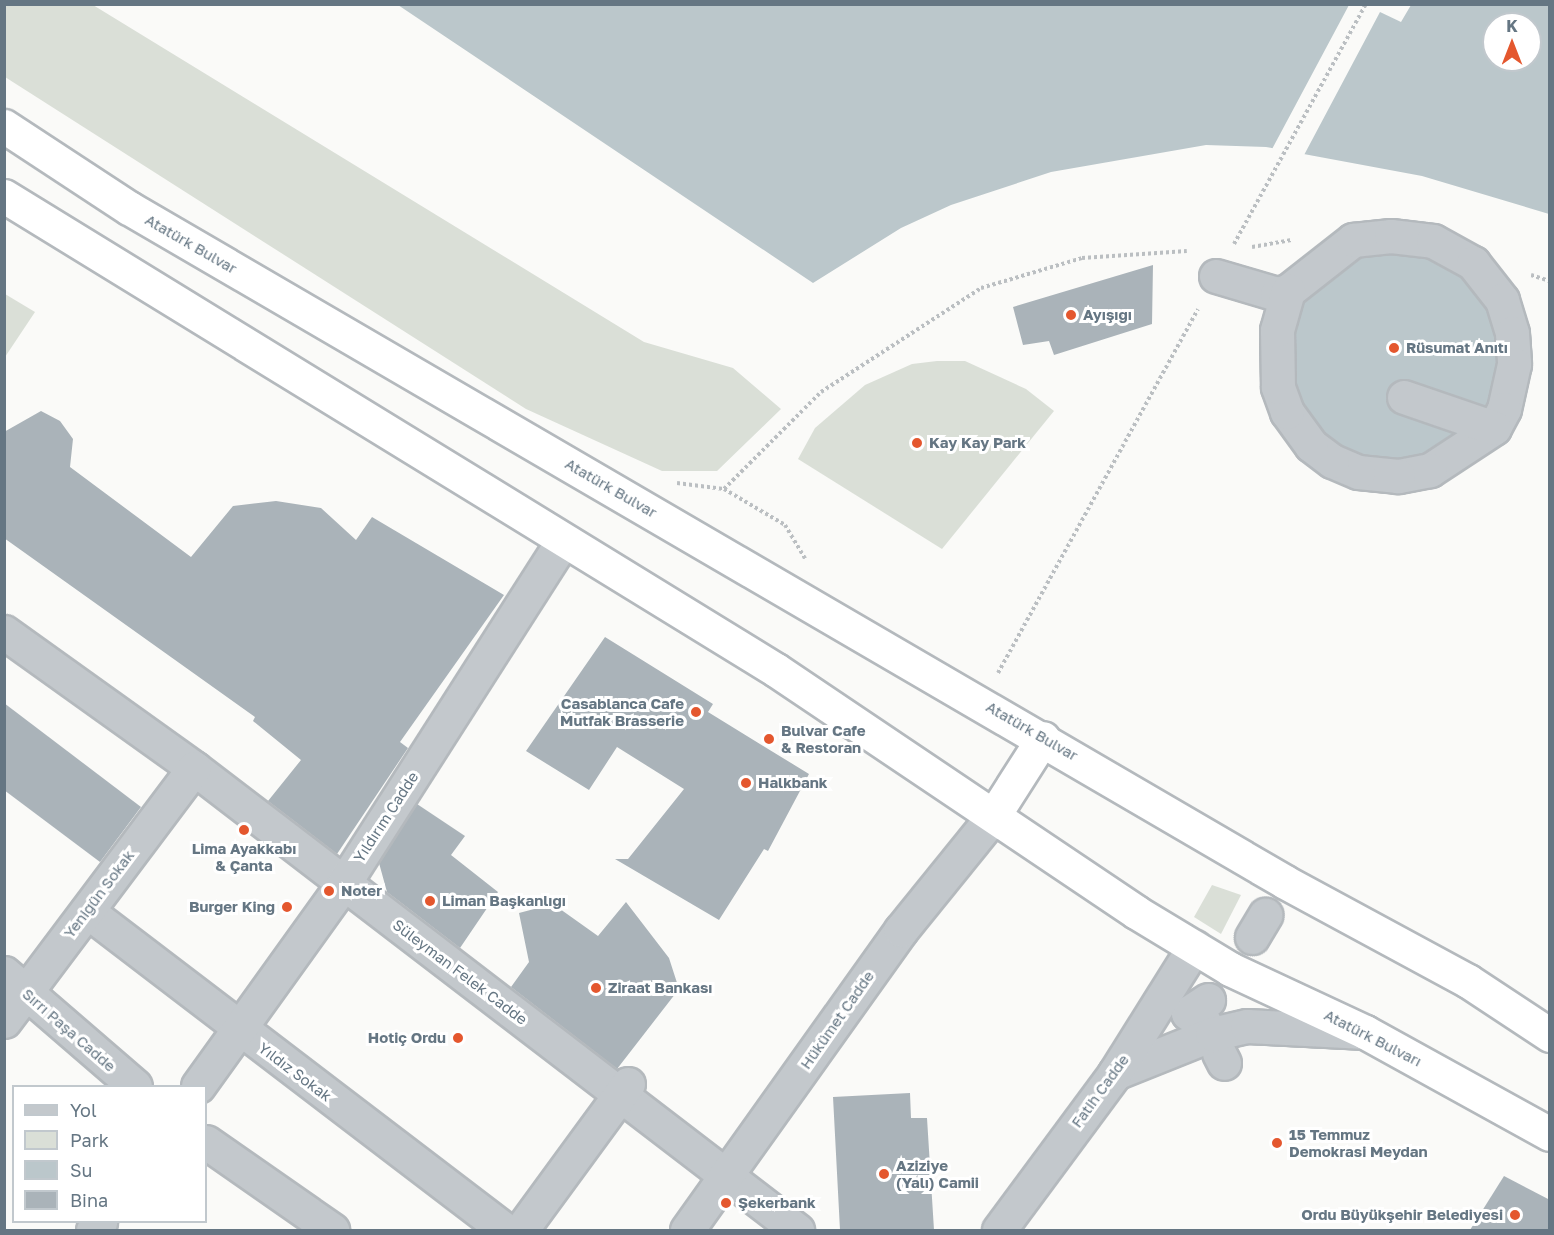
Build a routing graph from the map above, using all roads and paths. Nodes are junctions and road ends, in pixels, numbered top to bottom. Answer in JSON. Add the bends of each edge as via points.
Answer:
{"nodes":[{"id":1,"x":1366,"y":4,"type":"edge"},
{"id":2,"x":4,"y":126,"type":"edge"},
{"id":3,"x":4,"y":196,"type":"edge"},
{"id":4,"x":1196,"y":251,"type":"dead end"},
{"id":5,"x":1216,"y":276,"type":"junction"},
{"id":6,"x":1288,"y":291,"type":"junction"},
{"id":7,"x":1404,"y":397,"type":"dead end"},
{"id":8,"x":1488,"y":424,"type":"junction"},
{"id":9,"x":724,"y":489,"type":"dead end"},
{"id":10,"x":563,"y":541,"type":"junction"},
{"id":11,"x":8,"y":640,"type":"edge"},
{"id":12,"x":997,"y":676,"type":"dead end"},
{"id":13,"x":1043,"y":738,"type":"junction"},
{"id":14,"x":194,"y":768,"type":"junction"},
{"id":15,"x":994,"y":815,"type":"junction"},
{"id":16,"x":344,"y":884,"type":"junction"},
{"id":17,"x":87,"y":911,"type":"junction"},
{"id":18,"x":1194,"y":947,"type":"junction"},
{"id":19,"x":15,"y":983,"type":"edge"},
{"id":20,"x":4,"y":1021,"type":"edge"},
{"id":21,"x":237,"y":1028,"type":"junction"},
{"id":22,"x":1365,"y":1032,"type":"junction"},
{"id":23,"x":1550,"y":1035,"type":"edge"},
{"id":24,"x":1115,"y":1073,"type":"junction"},
{"id":25,"x":134,"y":1085,"type":"edge"},
{"id":26,"x":199,"y":1085,"type":"edge"},
{"id":27,"x":624,"y":1089,"type":"junction"},
{"id":28,"x":1550,"y":1134,"type":"edge"},
{"id":29,"x":207,"y":1143,"type":"edge"},
{"id":30,"x":726,"y":1177,"type":"junction"},
{"id":31,"x":332,"y":1230,"type":"edge"},
{"id":32,"x":505,"y":1230,"type":"edge"},
{"id":33,"x":521,"y":1230,"type":"edge"},
{"id":34,"x":687,"y":1230,"type":"edge"},
{"id":35,"x":797,"y":1230,"type":"edge"},
{"id":36,"x":999,"y":1230,"type":"edge"}],
"edges":[{"from":1,"to":5,"type":"path"},
{"from":2,"to":13,"type":"highway","name":"Atatürk Bulvar","via":[[129,208]]},
{"from":3,"to":10,"type":"highway"},
{"from":4,"to":9,"type":"path","via":[[1082,258],[981,288],[821,392]]},
{"from":5,"to":6,"type":"street","via":[[1277,294]]},
{"from":5,"to":12,"type":"path"},
{"from":6,"to":8,"type":"street","via":[[1277,330],[1278,387],[1287,412],[1311,445],[1332,461],[1358,472],[1398,476],[1430,470]]},
{"from":6,"to":8,"type":"street","via":[[1353,240],[1391,236],[1433,241],[1473,262],[1502,300],[1512,333],[1514,364],[1504,409]]},
{"from":7,"to":8,"type":"street"},
{"from":10,"to":15,"type":"highway","via":[[776,670]]},
{"from":10,"to":16,"type":"street","name":"Yıldırım Cadde"},
{"from":11,"to":14,"type":"street","name":"Süleyman Felek Cadde"},
{"from":13,"to":15,"type":"highway"},
{"from":13,"to":23,"type":"highway","name":"Atatürk Bulvar","via":[[1468,981]]},
{"from":14,"to":16,"type":"street","name":"Süleyman Felek Cadde"},
{"from":14,"to":17,"type":"street","name":"Yenigün Sokak"},
{"from":15,"to":18,"type":"highway"},
{"from":15,"to":30,"type":"street","name":"Hükümet Cadde","via":[[901,930]]},
{"from":16,"to":21,"type":"street","name":"Yıldırım Cadde"},
{"from":16,"to":27,"type":"street","name":"Süleyman Felek Cadde"},
{"from":17,"to":19,"type":"street","name":"Yenigün Sokak"},
{"from":17,"to":21,"type":"street","name":"Yıldız Sokak"},
{"from":18,"to":22,"type":"highway","name":"Atatürk Bulvarı"},
{"from":18,"to":24,"type":"street","name":"Fatih Cadde"},
{"from":19,"to":20,"type":"street","name":"Yenigün Sokak"},
{"from":19,"to":25,"type":"street","name":"Sırrı Paşa Cadde"},
{"from":21,"to":26,"type":"street","name":"Yıldırım Cadde"},
{"from":21,"to":32,"type":"street","name":"Yıldız Sokak"},
{"from":22,"to":24,"type":"street","via":[[1247,1026],[1212,1034]]},
{"from":22,"to":28,"type":"highway","name":"Atatürk Bulvarı"},
{"from":24,"to":36,"type":"street","name":"Fatih Cadde"},
{"from":27,"to":30,"type":"street","name":"Süleyman Felek Cadde"},
{"from":27,"to":33,"type":"street"},
{"from":29,"to":31,"type":"street"},
{"from":30,"to":34,"type":"street","name":"Hükümet Cadde"},
{"from":30,"to":35,"type":"street","name":"Süleyman Felek Cadde"}]}
